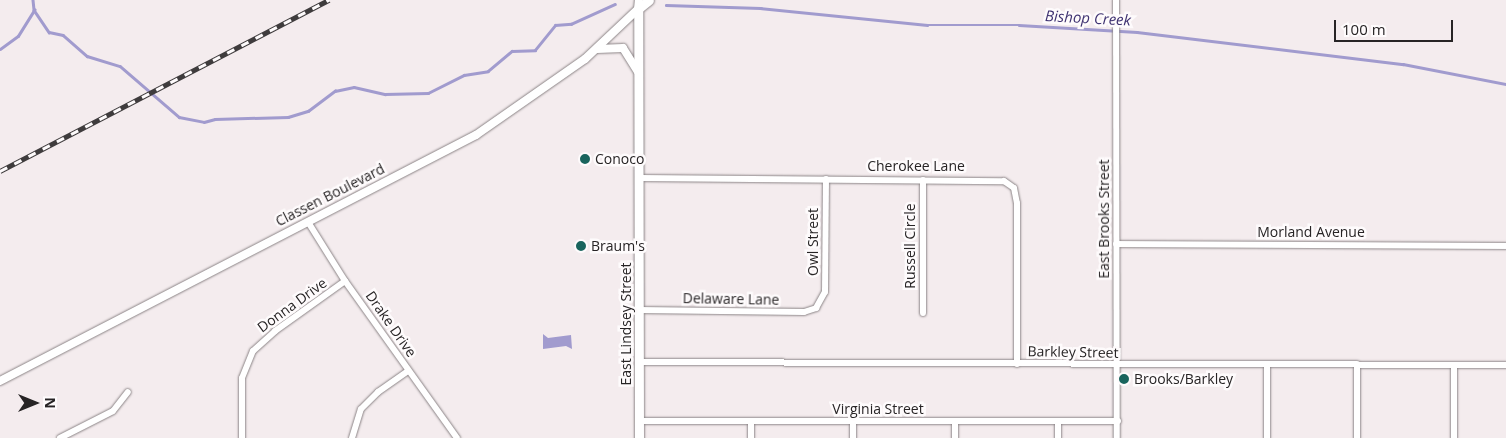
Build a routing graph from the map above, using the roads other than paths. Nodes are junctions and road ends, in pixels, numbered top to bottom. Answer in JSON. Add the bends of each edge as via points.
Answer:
{"nodes":[{"id":1,"x":649,"y":0,"type":"edge"},
{"id":2,"x":1116,"y":0,"type":"edge"},
{"id":3,"x":639,"y":5,"type":"edge"},
{"id":4,"x":597,"y":49,"type":"junction"},
{"id":5,"x":638,"y":72,"type":"junction"},
{"id":6,"x":640,"y":178,"type":"junction"},
{"id":7,"x":826,"y":179,"type":"junction"},
{"id":8,"x":923,"y":180,"type":"junction"},
{"id":9,"x":308,"y":222,"type":"junction"},
{"id":10,"x":1116,"y":244,"type":"junction"},
{"id":11,"x":1506,"y":246,"type":"edge"},
{"id":12,"x":345,"y":281,"type":"junction"},
{"id":13,"x":821,"y":304,"type":"joint"},
{"id":14,"x":639,"y":310,"type":"junction"},
{"id":15,"x":923,"y":313,"type":"dead end"},
{"id":16,"x":639,"y":362,"type":"junction"},
{"id":17,"x":1017,"y":364,"type":"junction"},
{"id":18,"x":1357,"y":364,"type":"junction"},
{"id":19,"x":1118,"y":365,"type":"junction"},
{"id":20,"x":1267,"y":365,"type":"junction"},
{"id":21,"x":1454,"y":365,"type":"junction"},
{"id":22,"x":1506,"y":365,"type":"edge"},
{"id":23,"x":408,"y":371,"type":"junction"},
{"id":24,"x":0,"y":381,"type":"edge"},
{"id":25,"x":128,"y":392,"type":"dead end"},
{"id":26,"x":639,"y":421,"type":"junction"},
{"id":27,"x":751,"y":421,"type":"junction"},
{"id":28,"x":955,"y":421,"type":"junction"},
{"id":29,"x":1058,"y":421,"type":"junction"},
{"id":30,"x":1118,"y":421,"type":"junction"},
{"id":31,"x":853,"y":422,"type":"junction"},
{"id":32,"x":60,"y":438,"type":"edge"},
{"id":33,"x":242,"y":438,"type":"edge"},
{"id":34,"x":352,"y":438,"type":"edge"},
{"id":35,"x":457,"y":438,"type":"edge"},
{"id":36,"x":639,"y":438,"type":"edge"},
{"id":37,"x":751,"y":438,"type":"edge"},
{"id":38,"x":853,"y":438,"type":"edge"},
{"id":39,"x":955,"y":438,"type":"edge"},
{"id":40,"x":1058,"y":438,"type":"edge"},
{"id":41,"x":1117,"y":438,"type":"edge"},
{"id":42,"x":1267,"y":438,"type":"edge"},
{"id":43,"x":1357,"y":438,"type":"edge"},
{"id":44,"x":1454,"y":438,"type":"edge"}],
"edges":[{"from":1,"to":3,"type":"main road","name":"Classen Boulevard"},
{"from":2,"to":10,"type":"street","name":"East Brooks Street"},
{"from":3,"to":4,"type":"street","name":"Classen Boulevard"},
{"from":3,"to":5,"type":"main road","name":"East Lindsey Street"},
{"from":4,"to":5,"type":"street","via":[[623,48]]},
{"from":4,"to":9,"type":"street","name":"Classen Boulevard","via":[[560,79],[476,135]]},
{"from":5,"to":6,"type":"main road","name":"East Lindsey Street"},
{"from":6,"to":7,"type":"street","name":"Cherokee Lane"},
{"from":6,"to":14,"type":"main road","name":"East Lindsey Street"},
{"from":7,"to":8,"type":"street","name":"Cherokee Lane"},
{"from":7,"to":13,"type":"street","name":"Owl Street","via":[[825,292]]},
{"from":8,"to":15,"type":"street","name":"Russell Circle"},
{"from":8,"to":17,"type":"street","name":"Cherokee Lane","via":[[997,179],[1014,188],[1017,203]]},
{"from":9,"to":12,"type":"street","name":"Drake Drive"},
{"from":9,"to":24,"type":"street","name":"Classen Boulevard"},
{"from":10,"to":11,"type":"street","name":"Morland Avenue"},
{"from":10,"to":19,"type":"street","name":"East Brooks Street"},
{"from":12,"to":23,"type":"street","name":"Drake Drive"},
{"from":12,"to":33,"type":"street","name":"Donna Drive","via":[[275,331],[253,351],[242,378]]},
{"from":13,"to":14,"type":"street","name":"Delaware Lane","via":[[804,312]]},
{"from":14,"to":16,"type":"main road","name":"East Lindsey Street"},
{"from":16,"to":17,"type":"street","name":"Barkley Street"},
{"from":16,"to":26,"type":"main road","name":"East Lindsey Street"},
{"from":17,"to":19,"type":"street","name":"Barkley Street"},
{"from":18,"to":20,"type":"street","name":"Barkley Street"},
{"from":18,"to":21,"type":"street","name":"Barkley Street"},
{"from":18,"to":43,"type":"street"},
{"from":19,"to":20,"type":"street","name":"Barkley Street"},
{"from":19,"to":30,"type":"street","name":"East Brooks Street"},
{"from":20,"to":42,"type":"street"},
{"from":21,"to":22,"type":"street","name":"Barkley Street"},
{"from":21,"to":44,"type":"street"},
{"from":23,"to":34,"type":"street","via":[[361,408]]},
{"from":23,"to":35,"type":"street","name":"Drake Drive"},
{"from":25,"to":32,"type":"street","via":[[113,411]]},
{"from":26,"to":27,"type":"street","name":"Virginia Street"},
{"from":26,"to":36,"type":"main road","name":"East Lindsey Street"},
{"from":27,"to":31,"type":"street","name":"Virginia Street"},
{"from":27,"to":37,"type":"street"},
{"from":28,"to":29,"type":"street","name":"Virginia Street"},
{"from":28,"to":31,"type":"street","name":"Virginia Street"},
{"from":28,"to":39,"type":"street"},
{"from":29,"to":30,"type":"street","name":"Virginia Street"},
{"from":29,"to":40,"type":"street"},
{"from":30,"to":41,"type":"street","name":"East Brooks Street"},
{"from":31,"to":38,"type":"street"}]}
